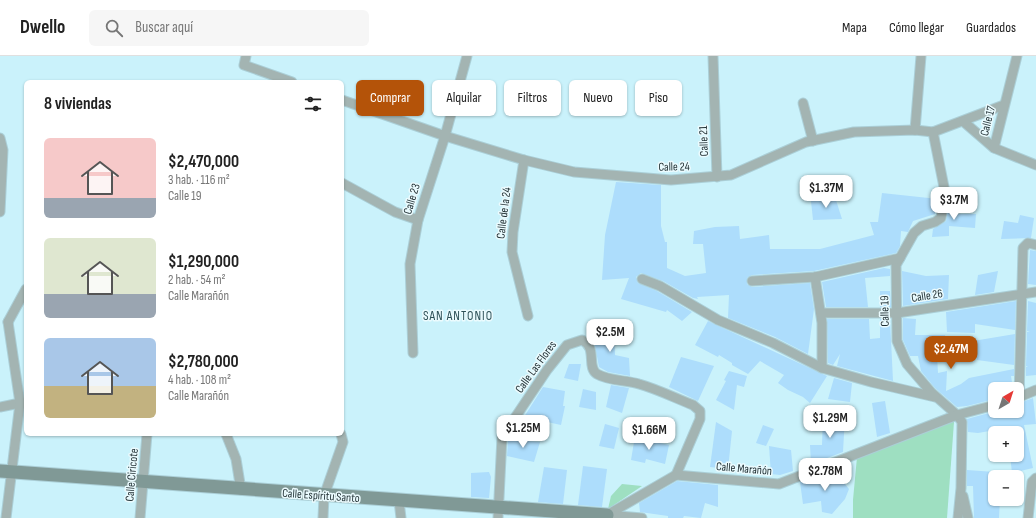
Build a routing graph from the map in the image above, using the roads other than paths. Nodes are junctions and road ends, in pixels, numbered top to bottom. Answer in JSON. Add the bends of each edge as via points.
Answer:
{"nodes":[{"id":1,"x":467,"y":56,"type":"edge"},
{"id":2,"x":713,"y":56,"type":"edge"},
{"id":3,"x":921,"y":56,"type":"edge"},
{"id":4,"x":1017,"y":56,"type":"edge"},
{"id":5,"x":245,"y":60,"type":"edge"},
{"id":6,"x":288,"y":80,"type":"edge"},
{"id":7,"x":344,"y":101,"type":"edge"},
{"id":8,"x":802,"y":103,"type":"dead end"},
{"id":9,"x":1004,"y":105,"type":"junction"},
{"id":10,"x":964,"y":122,"type":"junction"},
{"id":11,"x":915,"y":130,"type":"junction"},
{"id":12,"x":933,"y":132,"type":"junction"},
{"id":13,"x":445,"y":136,"type":"junction"},
{"id":14,"x":0,"y":138,"type":"edge"},
{"id":15,"x":813,"y":141,"type":"junction"},
{"id":16,"x":994,"y":148,"type":"junction"},
{"id":17,"x":524,"y":160,"type":"junction"},
{"id":18,"x":1036,"y":165,"type":"edge"},
{"id":19,"x":717,"y":177,"type":"junction"},
{"id":20,"x":344,"y":184,"type":"edge"},
{"id":21,"x":0,"y":212,"type":"edge"},
{"id":22,"x":418,"y":220,"type":"junction"},
{"id":23,"x":1036,"y":245,"type":"edge"},
{"id":24,"x":900,"y":258,"type":"junction"},
{"id":25,"x":816,"y":277,"type":"junction"},
{"id":26,"x":642,"y":278,"type":"dead end"},
{"id":27,"x":752,"y":281,"type":"dead end"},
{"id":28,"x":24,"y":292,"type":"edge"},
{"id":29,"x":1036,"y":292,"type":"edge"},
{"id":30,"x":1023,"y":293,"type":"junction"},
{"id":31,"x":821,"y":313,"type":"junction"},
{"id":32,"x":897,"y":313,"type":"junction"},
{"id":33,"x":528,"y":316,"type":"dead end"},
{"id":34,"x":4,"y":321,"type":"edge"},
{"id":35,"x":413,"y":353,"type":"dead end"},
{"id":36,"x":822,"y":368,"type":"junction"},
{"id":37,"x":1019,"y":382,"type":"edge"},
{"id":38,"x":1036,"y":390,"type":"edge"},
{"id":39,"x":1024,"y":395,"type":"edge"},
{"id":40,"x":937,"y":398,"type":"junction"},
{"id":41,"x":20,"y":403,"type":"junction"},
{"id":42,"x":0,"y":407,"type":"edge"},
{"id":43,"x":988,"y":407,"type":"edge"},
{"id":44,"x":957,"y":415,"type":"junction"},
{"id":45,"x":147,"y":436,"type":"edge"},
{"id":46,"x":227,"y":436,"type":"edge"},
{"id":47,"x":342,"y":436,"type":"edge"},
{"id":48,"x":6,"y":471,"type":"edge"},
{"id":49,"x":676,"y":475,"type":"junction"},
{"id":50,"x":1036,"y":478,"type":"edge"},
{"id":51,"x":143,"y":483,"type":"junction"},
{"id":52,"x":961,"y":488,"type":"junction"},
{"id":53,"x":241,"y":490,"type":"junction"},
{"id":54,"x":324,"y":496,"type":"junction"},
{"id":55,"x":399,"y":501,"type":"junction"},
{"id":56,"x":498,"y":513,"type":"edge"},
{"id":57,"x":607,"y":516,"type":"junction"},
{"id":58,"x":6,"y":518,"type":"edge"},
{"id":59,"x":140,"y":518,"type":"edge"},
{"id":60,"x":323,"y":518,"type":"edge"},
{"id":61,"x":401,"y":518,"type":"edge"},
{"id":62,"x":642,"y":518,"type":"edge"},
{"id":63,"x":958,"y":518,"type":"edge"},
{"id":64,"x":968,"y":518,"type":"edge"},
{"id":65,"x":1028,"y":518,"type":"edge"}],
"edges":[{"from":1,"to":13,"type":"street","name":"Calle 23"},
{"from":2,"to":19,"type":"street","name":"Calle 21"},
{"from":3,"to":11,"type":"street"},
{"from":4,"to":9,"type":"street","name":"Calle 17"},
{"from":5,"to":6,"type":"street"},
{"from":7,"to":13,"type":"street","name":"Calle 24"},
{"from":8,"to":15,"type":"street"},
{"from":9,"to":10,"type":"street","name":"Calle 24"},
{"from":9,"to":16,"type":"street","name":"Calle 17"},
{"from":10,"to":12,"type":"street","name":"Calle 24"},
{"from":10,"to":16,"type":"street"},
{"from":11,"to":12,"type":"street","name":"Calle 24"},
{"from":11,"to":15,"type":"street","name":"Calle 24","via":[[854,132]]},
{"from":12,"to":24,"type":"street","name":"Calle 19","via":[[945,192],[941,218],[922,226],[914,233]]},
{"from":13,"to":17,"type":"street","name":"Calle 24"},
{"from":13,"to":22,"type":"street","name":"Calle 23"},
{"from":14,"to":21,"type":"street","via":[[3,150]]},
{"from":15,"to":19,"type":"street","name":"Calle 24","via":[[731,175]]},
{"from":16,"to":18,"type":"street","name":"Calle 17"},
{"from":17,"to":19,"type":"street","name":"Calle 24","via":[[574,172],[629,178],[671,180]]},
{"from":17,"to":33,"type":"street","name":"Calle de la 24","via":[[512,252]]},
{"from":20,"to":22,"type":"street","via":[[395,212]]},
{"from":22,"to":35,"type":"street","name":"Calle 23","via":[[410,264]]},
{"from":23,"to":30,"type":"street","via":[[1028,243],[1023,248]]},
{"from":24,"to":25,"type":"street"},
{"from":24,"to":32,"type":"street","name":"Calle 19","via":[[896,265]]},
{"from":25,"to":27,"type":"street"},
{"from":25,"to":31,"type":"street"},
{"from":26,"to":36,"type":"street","via":[[718,320],[774,343]]},
{"from":28,"to":34,"type":"street"},
{"from":29,"to":30,"type":"street","name":"Calle 26"},
{"from":30,"to":32,"type":"street","name":"Calle 26"},
{"from":30,"to":37,"type":"street"},
{"from":31,"to":32,"type":"street","name":"Calle 26"},
{"from":31,"to":36,"type":"street"},
{"from":32,"to":40,"type":"street","name":"Calle 19","via":[[897,341],[908,364]]},
{"from":34,"to":41,"type":"street"},
{"from":36,"to":40,"type":"street"},
{"from":38,"to":39,"type":"street"},
{"from":40,"to":44,"type":"street","name":"Calle 19"},
{"from":41,"to":42,"type":"street"},
{"from":41,"to":48,"type":"street"},
{"from":43,"to":44,"type":"street","name":"Calle Marañón"},
{"from":44,"to":49,"type":"street","name":"Calle Marañón","via":[[779,484]]},
{"from":44,"to":52,"type":"street","via":[[962,422]]},
{"from":45,"to":51,"type":"street","name":"Calle Ciricote"},
{"from":46,"to":53,"type":"street","via":[[236,459]]},
{"from":47,"to":54,"type":"street","via":[[343,442]]},
{"from":48,"to":51,"type":"street","name":"Calle Espíritu Santo"},
{"from":48,"to":58,"type":"street"},
{"from":49,"to":56,"type":"street","name":"Calle Las Flores","via":[[700,418],[700,411],[694,405],[638,384],[596,374],[590,347],[582,340],[567,345],[502,437]]},
{"from":49,"to":57,"type":"street"},
{"from":50,"to":65,"type":"street","via":[[1032,482]]},
{"from":51,"to":53,"type":"street","name":"Calle Espíritu Santo"},
{"from":51,"to":59,"type":"street","name":"Calle Ciricote"},
{"from":52,"to":63,"type":"street"},
{"from":52,"to":64,"type":"street"},
{"from":53,"to":54,"type":"street","name":"Calle Espíritu Santo"},
{"from":54,"to":55,"type":"street","name":"Calle Espíritu Santo"},
{"from":54,"to":60,"type":"street"},
{"from":55,"to":56,"type":"street","name":"Calle Espíritu Santo"},
{"from":55,"to":61,"type":"street"},
{"from":56,"to":57,"type":"street","name":"Calle Espíritu Santo"},
{"from":57,"to":62,"type":"street","name":"Calle Espíritu Santo"}]}
